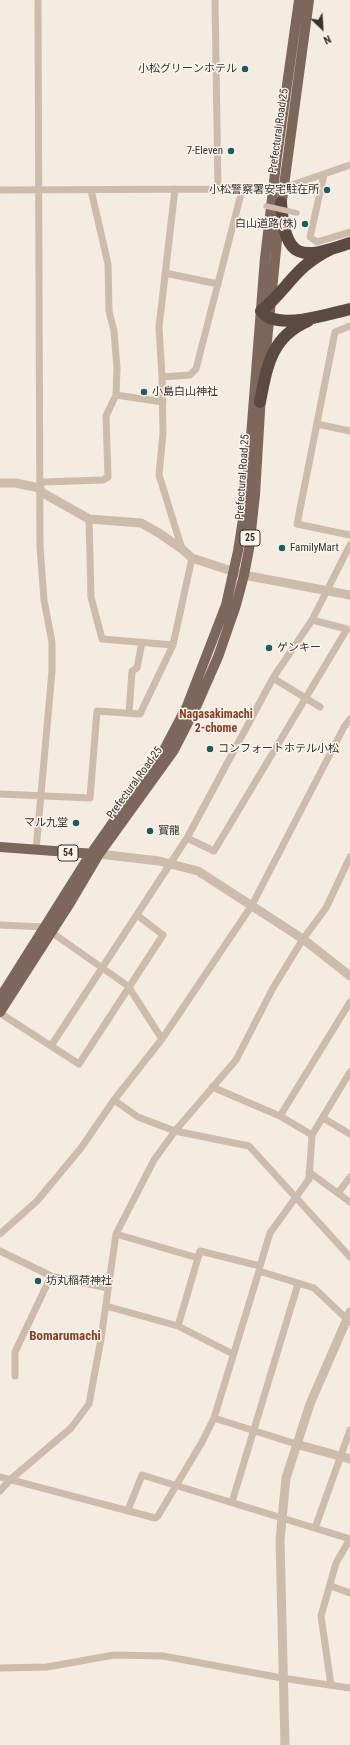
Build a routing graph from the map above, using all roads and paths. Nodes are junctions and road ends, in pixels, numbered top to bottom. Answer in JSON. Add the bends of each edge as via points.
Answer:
{"nodes":[{"id":1,"x":38,"y":0,"type":"edge"},
{"id":2,"x":215,"y":0,"type":"edge"},
{"id":3,"x":299,"y":0,"type":"edge"},
{"id":4,"x":309,"y":0,"type":"edge"},
{"id":5,"x":350,"y":165,"type":"edge"},
{"id":6,"x":324,"y":175,"type":"junction"},
{"id":7,"x":175,"y":189,"type":"junction"},
{"id":8,"x":218,"y":189,"type":"junction"},
{"id":9,"x":278,"y":189,"type":"junction"},
{"id":10,"x":0,"y":190,"type":"edge"},
{"id":11,"x":39,"y":190,"type":"junction"},
{"id":12,"x":91,"y":190,"type":"junction"},
{"id":13,"x":242,"y":190,"type":"junction"},
{"id":14,"x":281,"y":203,"type":"junction"},
{"id":15,"x":266,"y":206,"type":"dead end"},
{"id":16,"x":297,"y":212,"type":"dead end"},
{"id":17,"x":350,"y":232,"type":"edge"},
{"id":18,"x":350,"y":243,"type":"edge"},
{"id":19,"x":331,"y":249,"type":"junction"},
{"id":20,"x":165,"y":273,"type":"junction"},
{"id":21,"x":218,"y":284,"type":"junction"},
{"id":22,"x":270,"y":303,"type":"junction"},
{"id":23,"x":350,"y":309,"type":"edge"},
{"id":24,"x":265,"y":315,"type":"junction"},
{"id":25,"x":322,"y":316,"type":"junction"},
{"id":26,"x":350,"y":326,"type":"edge"},
{"id":27,"x":162,"y":377,"type":"junction"},
{"id":28,"x":116,"y":396,"type":"junction"},
{"id":29,"x":163,"y":402,"type":"junction"},
{"id":30,"x":260,"y":402,"type":"junction"},
{"id":31,"x":317,"y":424,"type":"junction"},
{"id":32,"x":350,"y":430,"type":"edge"},
{"id":33,"x":0,"y":483,"type":"edge"},
{"id":34,"x":39,"y":488,"type":"junction"},
{"id":35,"x":89,"y":520,"type":"junction"},
{"id":36,"x":350,"y":535,"type":"edge"},
{"id":37,"x":350,"y":545,"type":"edge"},
{"id":38,"x":182,"y":548,"type":"junction"},
{"id":39,"x":192,"y":558,"type":"junction"},
{"id":40,"x":239,"y":574,"type":"junction"},
{"id":41,"x":326,"y":591,"type":"junction"},
{"id":42,"x":350,"y":595,"type":"edge"},
{"id":43,"x":312,"y":620,"type":"junction"},
{"id":44,"x":142,"y":642,"type":"junction"},
{"id":45,"x":173,"y":645,"type":"junction"},
{"id":46,"x":274,"y":678,"type":"junction"},
{"id":47,"x":305,"y":698,"type":"junction"},
{"id":48,"x":320,"y":707,"type":"dead end"},
{"id":49,"x":129,"y":713,"type":"junction"},
{"id":50,"x":350,"y":719,"type":"edge"},
{"id":51,"x":0,"y":794,"type":"edge"},
{"id":52,"x":40,"y":797,"type":"junction"},
{"id":53,"x":187,"y":838,"type":"junction"},
{"id":54,"x":0,"y":847,"type":"edge"},
{"id":55,"x":36,"y":850,"type":"junction"},
{"id":56,"x":94,"y":854,"type":"junction"},
{"id":57,"x":350,"y":857,"type":"edge"},
{"id":58,"x":171,"y":864,"type":"junction"},
{"id":59,"x":252,"y":905,"type":"junction"},
{"id":60,"x":137,"y":915,"type":"junction"},
{"id":61,"x":0,"y":925,"type":"edge"},
{"id":62,"x":48,"y":930,"type":"junction"},
{"id":63,"x":303,"y":939,"type":"junction"},
{"id":64,"x":102,"y":968,"type":"junction"},
{"id":65,"x":350,"y":976,"type":"edge"},
{"id":66,"x":128,"y":986,"type":"junction"},
{"id":67,"x":0,"y":998,"type":"edge"},
{"id":68,"x":350,"y":1002,"type":"edge"},
{"id":69,"x":0,"y":1013,"type":"edge"},
{"id":70,"x":162,"y":1039,"type":"junction"},
{"id":71,"x":52,"y":1046,"type":"junction"},
{"id":72,"x":350,"y":1072,"type":"edge"},
{"id":73,"x":212,"y":1087,"type":"junction"},
{"id":74,"x":114,"y":1100,"type":"junction"},
{"id":75,"x":280,"y":1116,"type":"junction"},
{"id":76,"x":323,"y":1118,"type":"junction"},
{"id":77,"x":175,"y":1131,"type":"junction"},
{"id":78,"x":350,"y":1134,"type":"edge"},
{"id":79,"x":312,"y":1135,"type":"junction"},
{"id":80,"x":309,"y":1172,"type":"junction"},
{"id":81,"x":350,"y":1177,"type":"edge"},
{"id":82,"x":338,"y":1193,"type":"junction"},
{"id":83,"x":296,"y":1196,"type":"junction"},
{"id":84,"x":350,"y":1202,"type":"edge"},
{"id":85,"x":0,"y":1234,"type":"edge"},
{"id":86,"x":116,"y":1234,"type":"junction"},
{"id":87,"x":0,"y":1251,"type":"edge"},
{"id":88,"x":350,"y":1257,"type":"edge"},
{"id":89,"x":198,"y":1258,"type":"junction"},
{"id":90,"x":51,"y":1276,"type":"junction"},
{"id":91,"x":298,"y":1284,"type":"junction"},
{"id":92,"x":108,"y":1288,"type":"junction"},
{"id":93,"x":106,"y":1306,"type":"junction"},
{"id":94,"x":349,"y":1317,"type":"edge"},
{"id":95,"x":178,"y":1326,"type":"junction"},
{"id":96,"x":233,"y":1354,"type":"junction"},
{"id":97,"x":15,"y":1376,"type":"dead end"},
{"id":98,"x":214,"y":1418,"type":"junction"},
{"id":99,"x":254,"y":1430,"type":"junction"},
{"id":100,"x":350,"y":1430,"type":"edge"},
{"id":101,"x":296,"y":1444,"type":"junction"},
{"id":102,"x":340,"y":1456,"type":"junction"},
{"id":103,"x":350,"y":1459,"type":"edge"},
{"id":104,"x":0,"y":1477,"type":"edge"},
{"id":105,"x":11,"y":1479,"type":"junction"},
{"id":106,"x":176,"y":1486,"type":"junction"},
{"id":107,"x":0,"y":1492,"type":"edge"},
{"id":108,"x":232,"y":1502,"type":"junction"},
{"id":109,"x":128,"y":1510,"type":"junction"},
{"id":110,"x":281,"y":1517,"type":"junction"},
{"id":111,"x":316,"y":1528,"type":"junction"},
{"id":112,"x":350,"y":1539,"type":"edge"},
{"id":113,"x":331,"y":1586,"type":"junction"},
{"id":114,"x":350,"y":1593,"type":"edge"},
{"id":115,"x":0,"y":1668,"type":"edge"},
{"id":116,"x":282,"y":1678,"type":"junction"},
{"id":117,"x":331,"y":1685,"type":"junction"},
{"id":118,"x":350,"y":1688,"type":"edge"},
{"id":119,"x":285,"y":1745,"type":"edge"}],
"edges":[{"from":1,"to":11,"type":"street"},
{"from":2,"to":8,"type":"street"},
{"from":3,"to":9,"type":"main road","name":"Prefectural Road 25","number":"25"},
{"from":4,"to":9,"type":"main road","name":"Prefectural Road 25","number":"25"},
{"from":5,"to":6,"type":"street"},
{"from":6,"to":9,"type":"street"},
{"from":6,"to":17,"type":"street","via":[[310,237],[317,242]]},
{"from":7,"to":8,"type":"street"},
{"from":7,"to":12,"type":"street"},
{"from":7,"to":20,"type":"street"},
{"from":8,"to":13,"type":"street"},
{"from":9,"to":13,"type":"street"},
{"from":9,"to":14,"type":"main road","name":"Prefectural Road 25","number":"25"},
{"from":9,"to":24,"type":"main road","name":"Prefectural Road 25","number":"25"},
{"from":10,"to":11,"type":"street"},
{"from":11,"to":12,"type":"street"},
{"from":11,"to":34,"type":"street"},
{"from":12,"to":28,"type":"street","via":[[108,264],[110,311],[117,368]]},
{"from":13,"to":21,"type":"street"},
{"from":14,"to":19,"type":"highway","via":[[283,230],[294,248],[306,254]]},
{"from":14,"to":22,"type":"main road","name":"Prefectural Road 25","number":"25"},
{"from":15,"to":16,"type":"street","bridge":true},
{"from":18,"to":19,"type":"highway"},
{"from":19,"to":22,"type":"highway","via":[[313,258],[298,271]]},
{"from":20,"to":21,"type":"street"},
{"from":20,"to":27,"type":"street","via":[[159,326]]},
{"from":21,"to":27,"type":"street","via":[[196,369],[190,375]]},
{"from":22,"to":24,"type":"highway"},
{"from":23,"to":25,"type":"highway"},
{"from":24,"to":25,"type":"highway","via":[[286,320]]},
{"from":24,"to":30,"type":"main road","name":"Prefectural Road 25","number":"25"},
{"from":24,"to":40,"type":"main road","name":"Prefectural Road 25","number":"25"},
{"from":25,"to":30,"type":"highway","via":[[296,327],[278,344],[269,360]]},
{"from":26,"to":31,"type":"street","via":[[335,332]]},
{"from":27,"to":29,"type":"street"},
{"from":28,"to":29,"type":"street"},
{"from":28,"to":34,"type":"street","via":[[106,416],[108,477],[103,480],[43,482]]},
{"from":29,"to":38,"type":"street","via":[[164,433],[160,475]]},
{"from":30,"to":40,"type":"main road","name":"Prefectural Road 25","number":"25","via":[[255,495]]},
{"from":31,"to":32,"type":"street"},
{"from":31,"to":36,"type":"street","via":[[297,524]]},
{"from":33,"to":34,"type":"street","via":[[16,483]]},
{"from":34,"to":35,"type":"street","via":[[43,493]]},
{"from":34,"to":52,"type":"street","via":[[44,600],[52,642],[52,671]]},
{"from":35,"to":38,"type":"street","via":[[141,523]]},
{"from":35,"to":44,"type":"street","via":[[91,597],[102,639]]},
{"from":37,"to":41,"type":"street"},
{"from":38,"to":39,"type":"street"},
{"from":39,"to":40,"type":"street"},
{"from":39,"to":45,"type":"street"},
{"from":40,"to":41,"type":"street"},
{"from":40,"to":56,"type":"main road","name":"Prefectural Road 25","number":"25","via":[[218,657],[174,750]]},
{"from":41,"to":42,"type":"street"},
{"from":41,"to":43,"type":"street"},
{"from":43,"to":46,"type":"street"},
{"from":43,"to":47,"type":"street","via":[[347,629]]},
{"from":44,"to":45,"type":"street"},
{"from":44,"to":49,"type":"street","via":[[137,668],[132,671]]},
{"from":45,"to":49,"type":"street","via":[[140,714]]},
{"from":46,"to":47,"type":"street"},
{"from":46,"to":53,"type":"street"},
{"from":47,"to":48,"type":"street"},
{"from":47,"to":53,"type":"street","via":[[214,851]]},
{"from":49,"to":52,"type":"street","via":[[97,711],[90,798]]},
{"from":50,"to":59,"type":"street"},
{"from":51,"to":52,"type":"street"},
{"from":52,"to":55,"type":"street"},
{"from":53,"to":58,"type":"street"},
{"from":54,"to":55,"type":"main road","number":"54"},
{"from":55,"to":56,"type":"main road","number":"54"},
{"from":56,"to":58,"type":"street","via":[[110,854]]},
{"from":56,"to":62,"type":"main road","name":"Prefectural Road 25","number":"25"},
{"from":57,"to":63,"type":"street","via":[[326,908]]},
{"from":58,"to":59,"type":"street","via":[[198,871]]},
{"from":58,"to":60,"type":"street"},
{"from":59,"to":63,"type":"street"},
{"from":59,"to":70,"type":"street"},
{"from":60,"to":64,"type":"street"},
{"from":60,"to":66,"type":"street","via":[[163,935]]},
{"from":61,"to":62,"type":"street"},
{"from":62,"to":64,"type":"street"},
{"from":62,"to":67,"type":"main road","name":"Prefectural Road 25","number":"25"},
{"from":62,"to":69,"type":"main road","name":"Prefectural Road 25","number":"25"},
{"from":63,"to":65,"type":"street"},
{"from":63,"to":73,"type":"street","via":[[273,988],[236,1060]]},
{"from":64,"to":66,"type":"street"},
{"from":64,"to":71,"type":"street"},
{"from":66,"to":70,"type":"street"},
{"from":66,"to":71,"type":"street","via":[[78,1064]]},
{"from":68,"to":75,"type":"street"},
{"from":69,"to":71,"type":"street"},
{"from":70,"to":74,"type":"street"},
{"from":72,"to":76,"type":"street"},
{"from":73,"to":75,"type":"street"},
{"from":73,"to":77,"type":"street"},
{"from":74,"to":77,"type":"street","via":[[138,1117]]},
{"from":74,"to":85,"type":"street","via":[[81,1148],[37,1200]]},
{"from":75,"to":79,"type":"street"},
{"from":76,"to":78,"type":"street"},
{"from":76,"to":79,"type":"street"},
{"from":77,"to":83,"type":"street","via":[[249,1146]]},
{"from":77,"to":86,"type":"street","via":[[154,1160]]},
{"from":79,"to":80,"type":"street"},
{"from":80,"to":82,"type":"street"},
{"from":80,"to":83,"type":"street","via":[[309,1179]]},
{"from":81,"to":82,"type":"street"},
{"from":82,"to":84,"type":"street"},
{"from":83,"to":88,"type":"street"},
{"from":83,"to":89,"type":"street","via":[[270,1233],[260,1266],[200,1251]]},
{"from":86,"to":89,"type":"street"},
{"from":86,"to":92,"type":"street"},
{"from":87,"to":90,"type":"street"},
{"from":89,"to":95,"type":"street"},
{"from":90,"to":92,"type":"street"},
{"from":90,"to":97,"type":"street","via":[[15,1352]]},
{"from":91,"to":94,"type":"street","via":[[314,1288]]},
{"from":91,"to":96,"type":"street","via":[[259,1271]]},
{"from":91,"to":99,"type":"street"},
{"from":92,"to":93,"type":"street"},
{"from":93,"to":95,"type":"street"},
{"from":93,"to":105,"type":"street","via":[[89,1404],[71,1428]]},
{"from":94,"to":101,"type":"street","via":[[310,1404]]},
{"from":95,"to":96,"type":"street"},
{"from":96,"to":98,"type":"street"},
{"from":98,"to":99,"type":"street"},
{"from":98,"to":106,"type":"street"},
{"from":99,"to":101,"type":"street"},
{"from":99,"to":108,"type":"street"},
{"from":100,"to":102,"type":"street"},
{"from":101,"to":102,"type":"street"},
{"from":101,"to":110,"type":"street","via":[[286,1478]]},
{"from":102,"to":103,"type":"street"},
{"from":102,"to":111,"type":"street"},
{"from":104,"to":105,"type":"street"},
{"from":105,"to":107,"type":"street"},
{"from":105,"to":109,"type":"street"},
{"from":106,"to":108,"type":"street"},
{"from":106,"to":109,"type":"street","via":[[155,1518]]},
{"from":106,"to":109,"type":"street","via":[[142,1475]]},
{"from":108,"to":110,"type":"street"},
{"from":110,"to":111,"type":"street"},
{"from":110,"to":116,"type":"street"},
{"from":111,"to":112,"type":"street"},
{"from":112,"to":113,"type":"street","via":[[336,1563]]},
{"from":113,"to":114,"type":"street"},
{"from":113,"to":117,"type":"street","via":[[321,1616]]},
{"from":115,"to":116,"type":"street","via":[[47,1667],[114,1655],[163,1656]]},
{"from":116,"to":117,"type":"street"},
{"from":116,"to":119,"type":"street"},
{"from":117,"to":118,"type":"street"}]}
